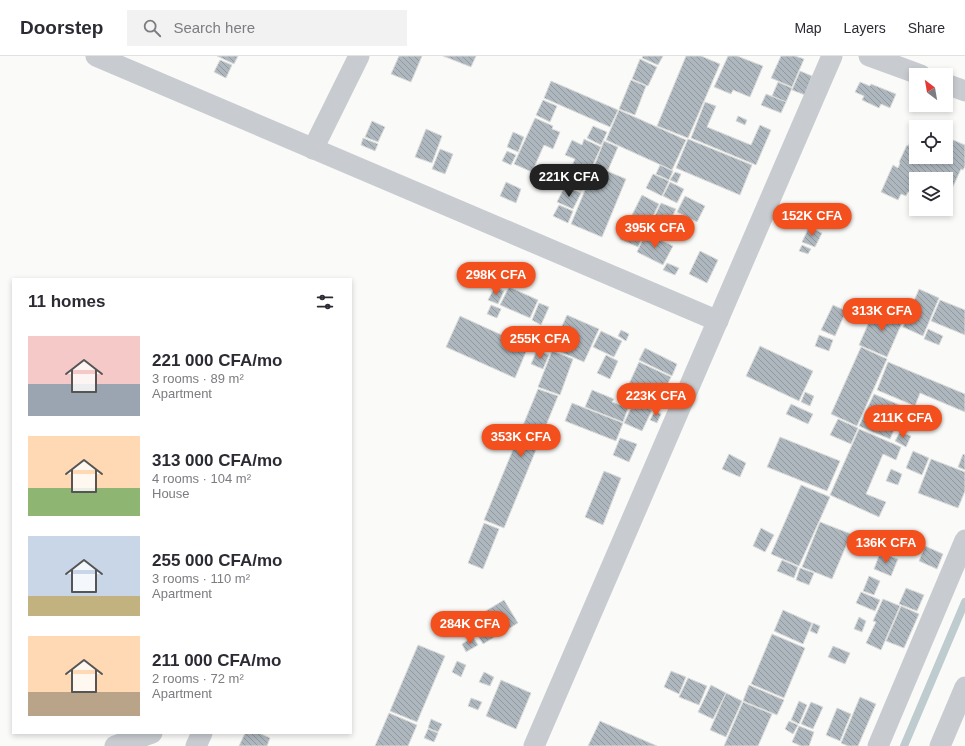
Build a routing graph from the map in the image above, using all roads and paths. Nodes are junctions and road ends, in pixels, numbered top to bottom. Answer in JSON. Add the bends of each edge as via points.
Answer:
{"nodes":[{"id":1,"x":96,"y":56,"type":"edge"},
{"id":2,"x":359,"y":56,"type":"edge"},
{"id":3,"x":832,"y":56,"type":"edge"},
{"id":4,"x":869,"y":56,"type":"edge"},
{"id":5,"x":909,"y":71,"type":"edge"},
{"id":6,"x":953,"y":87,"type":"edge"},
{"id":7,"x":965,"y":91,"type":"edge"},
{"id":8,"x":313,"y":149,"type":"junction"},
{"id":9,"x":718,"y":321,"type":"junction"},
{"id":10,"x":965,"y":540,"type":"edge"},
{"id":11,"x":965,"y":687,"type":"edge"},
{"id":12,"x":149,"y":734,"type":"edge"},
{"id":13,"x":202,"y":734,"type":"edge"},
{"id":14,"x":115,"y":746,"type":"edge"},
{"id":15,"x":196,"y":746,"type":"edge"},
{"id":16,"x":534,"y":746,"type":"edge"},
{"id":17,"x":878,"y":746,"type":"edge"},
{"id":18,"x":940,"y":746,"type":"edge"}],
"edges":[{"from":1,"to":8,"type":"street"},
{"from":2,"to":8,"type":"street"},
{"from":3,"to":9,"type":"street"},
{"from":4,"to":5,"type":"street"},
{"from":6,"to":7,"type":"street"},
{"from":8,"to":9,"type":"street"},
{"from":9,"to":16,"type":"street"},
{"from":10,"to":17,"type":"street"},
{"from":11,"to":18,"type":"street"},
{"from":12,"to":14,"type":"street"},
{"from":13,"to":15,"type":"street"}]}
